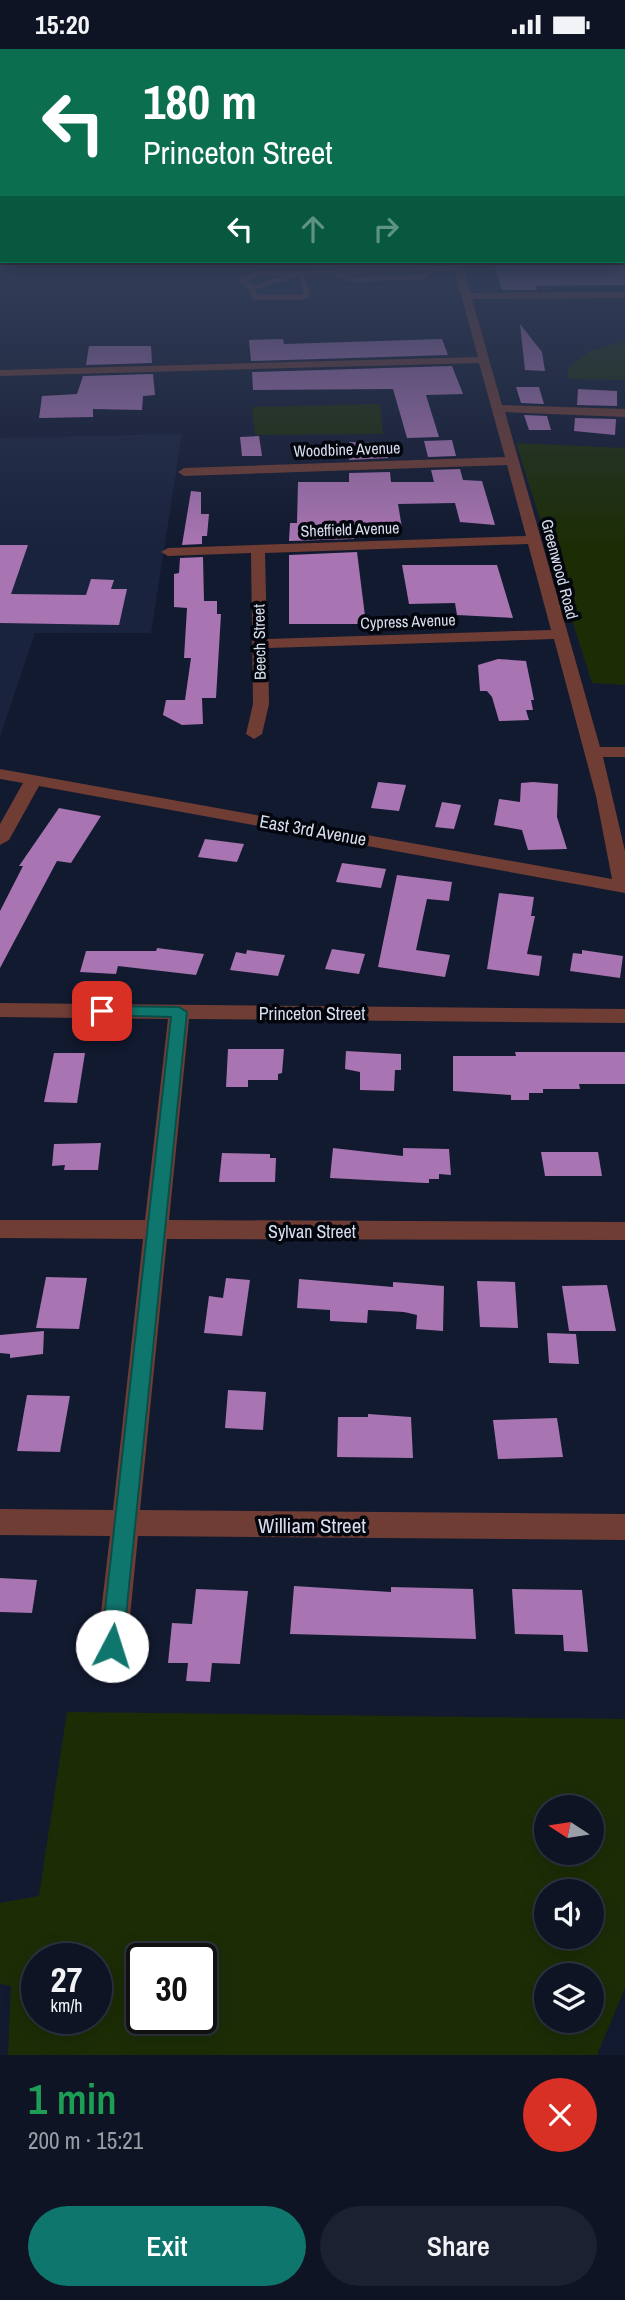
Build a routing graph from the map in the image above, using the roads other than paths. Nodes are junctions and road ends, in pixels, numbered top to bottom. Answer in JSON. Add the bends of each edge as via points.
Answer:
{"nodes":[{"id":1,"x":483,"y":356,"type":"edge"},
{"id":2,"x":484,"y":360,"type":"junction"},
{"id":3,"x":0,"y":373,"type":"edge"},
{"id":4,"x":496,"y":408,"type":"junction"},
{"id":5,"x":625,"y":413,"type":"edge"},
{"id":6,"x":511,"y":461,"type":"junction"},
{"id":7,"x":184,"y":472,"type":"dead end"},
{"id":8,"x":534,"y":540,"type":"junction"},
{"id":9,"x":258,"y":549,"type":"junction"},
{"id":10,"x":168,"y":552,"type":"dead end"},
{"id":11,"x":559,"y":633,"type":"junction"},
{"id":12,"x":258,"y":644,"type":"junction"},
{"id":13,"x":254,"y":734,"type":"dead end"},
{"id":14,"x":592,"y":752,"type":"junction"},
{"id":15,"x":625,"y":752,"type":"edge"},
{"id":16,"x":0,"y":773,"type":"edge"},
{"id":17,"x":34,"y":780,"type":"junction"},
{"id":18,"x":0,"y":840,"type":"edge"},
{"id":19,"x":624,"y":887,"type":"edge"},
{"id":20,"x":0,"y":1010,"type":"edge"},
{"id":21,"x":179,"y":1012,"type":"junction"},
{"id":22,"x":625,"y":1016,"type":"edge"},
{"id":23,"x":0,"y":1229,"type":"edge"},
{"id":24,"x":157,"y":1230,"type":"junction"},
{"id":25,"x":625,"y":1231,"type":"edge"},
{"id":26,"x":0,"y":1522,"type":"edge"},
{"id":27,"x":122,"y":1524,"type":"junction"},
{"id":28,"x":625,"y":1527,"type":"edge"},
{"id":29,"x":112,"y":1646,"type":"dead end"}],
"edges":[{"from":1,"to":2,"type":"street","name":"Greenwood Road"},
{"from":2,"to":3,"type":"street"},
{"from":2,"to":4,"type":"street","name":"Greenwood Road"},
{"from":4,"to":5,"type":"street"},
{"from":4,"to":6,"type":"street","name":"Greenwood Road"},
{"from":6,"to":7,"type":"street","name":"Woodbine Avenue"},
{"from":6,"to":8,"type":"street","name":"Greenwood Road"},
{"from":8,"to":9,"type":"street","name":"Sheffield Avenue"},
{"from":8,"to":11,"type":"street","name":"Greenwood Road"},
{"from":9,"to":10,"type":"street","name":"Sheffield Avenue"},
{"from":9,"to":12,"type":"street","name":"Beech Street"},
{"from":11,"to":12,"type":"street","name":"Cypress Avenue"},
{"from":11,"to":14,"type":"street","name":"Greenwood Road"},
{"from":12,"to":13,"type":"street","name":"Beech Street","via":[[261,704]]},
{"from":14,"to":15,"type":"street"},
{"from":14,"to":19,"type":"street","name":"Greenwood Road"},
{"from":16,"to":17,"type":"street","name":"East 3rd Avenue"},
{"from":17,"to":18,"type":"street"},
{"from":17,"to":19,"type":"street","name":"East 3rd Avenue"},
{"from":20,"to":21,"type":"street","name":"Princeton Street"},
{"from":21,"to":22,"type":"street","name":"Princeton Street"},
{"from":21,"to":24,"type":"street"},
{"from":23,"to":24,"type":"street","name":"Sylvan Street"},
{"from":24,"to":25,"type":"street","name":"Sylvan Street"},
{"from":24,"to":27,"type":"street"},
{"from":26,"to":27,"type":"street","name":"William Street"},
{"from":27,"to":28,"type":"street","name":"William Street"},
{"from":27,"to":29,"type":"street"}]}
